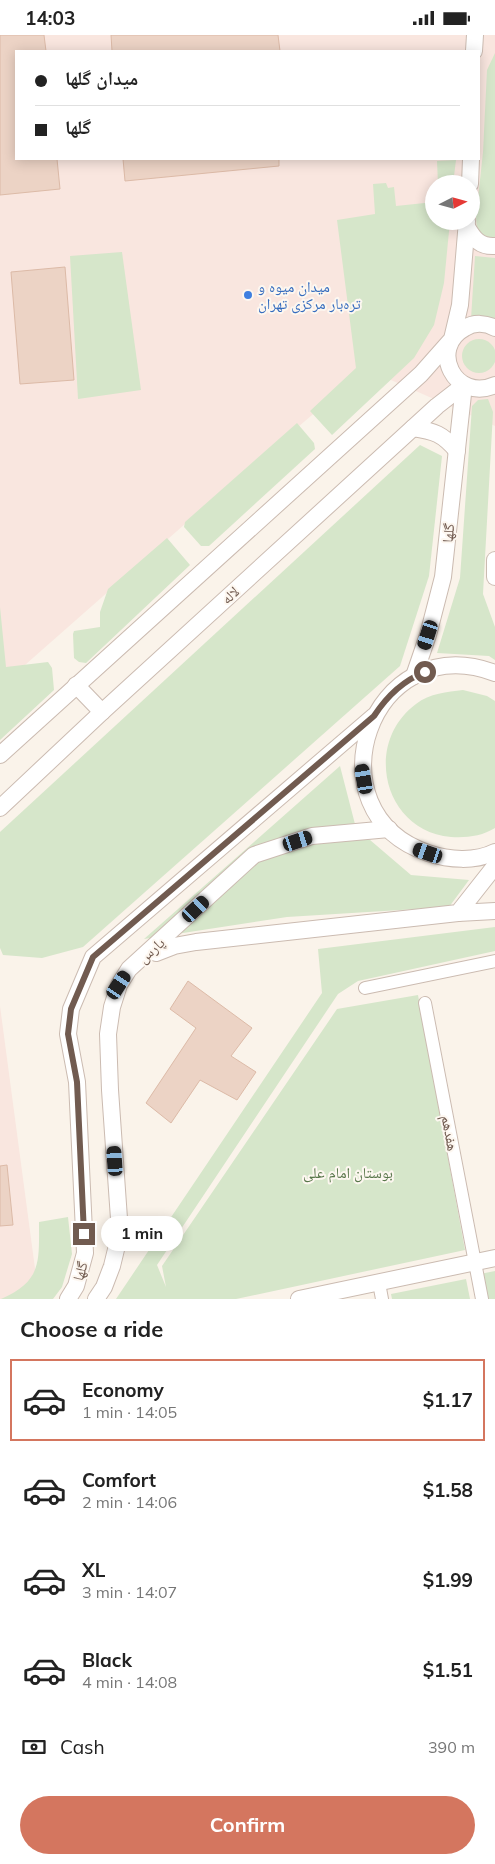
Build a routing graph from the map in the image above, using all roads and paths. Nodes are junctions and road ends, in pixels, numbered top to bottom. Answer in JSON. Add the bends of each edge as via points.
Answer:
{"nodes":[{"id":1,"x":475,"y":35,"type":"edge"},
{"id":2,"x":474,"y":50,"type":"edge"},
{"id":3,"x":471,"y":160,"type":"edge"},
{"id":4,"x":470,"y":175,"type":"edge"},
{"id":5,"x":466,"y":230,"type":"edge"},
{"id":6,"x":471,"y":230,"type":"edge"},
{"id":7,"x":495,"y":247,"type":"edge"},
{"id":8,"x":495,"y":328,"type":"edge"},
{"id":9,"x":452,"y":339,"type":"junction"},
{"id":10,"x":464,"y":385,"type":"junction"},
{"id":11,"x":495,"y":385,"type":"edge"},
{"id":12,"x":413,"y":428,"type":"junction"},
{"id":13,"x":457,"y":451,"type":"junction"},
{"id":14,"x":495,"y":560,"type":"edge"},
{"id":15,"x":495,"y":577,"type":"edge"},
{"id":16,"x":495,"y":673,"type":"edge"},
{"id":17,"x":414,"y":677,"type":"junction"},
{"id":18,"x":76,"y":685,"type":"junction"},
{"id":19,"x":102,"y":712,"type":"junction"},
{"id":20,"x":374,"y":716,"type":"junction"},
{"id":21,"x":0,"y":755,"type":"edge"},
{"id":22,"x":0,"y":808,"type":"edge"},
{"id":23,"x":389,"y":829,"type":"junction"},
{"id":24,"x":495,"y":852,"type":"edge"},
{"id":25,"x":495,"y":866,"type":"edge"},
{"id":26,"x":495,"y":911,"type":"edge"},
{"id":27,"x":458,"y":913,"type":"junction"},
{"id":28,"x":156,"y":953,"type":"dead end"},
{"id":29,"x":495,"y":961,"type":"edge"},
{"id":30,"x":365,"y":988,"type":"dead end"},
{"id":31,"x":425,"y":1003,"type":"dead end"},
{"id":32,"x":495,"y":1258,"type":"edge"},
{"id":33,"x":474,"y":1263,"type":"junction"},
{"id":34,"x":378,"y":1283,"type":"junction"},
{"id":35,"x":68,"y":1299,"type":"edge"},
{"id":36,"x":96,"y":1299,"type":"edge"},
{"id":37,"x":299,"y":1299,"type":"edge"},
{"id":38,"x":382,"y":1299,"type":"edge"},
{"id":39,"x":482,"y":1299,"type":"edge"}],
"edges":[{"from":1,"to":2,"type":"street"},
{"from":3,"to":4,"type":"street"},
{"from":5,"to":9,"type":"street","via":[[460,305]]},
{"from":6,"to":7,"type":"street","via":[[479,243]]},
{"from":8,"to":9,"type":"street","via":[[469,325]]},
{"from":9,"to":10,"type":"street","via":[[447,359],[453,374]]},
{"from":9,"to":18,"type":"street","via":[[421,374]]},
{"from":10,"to":11,"type":"street","via":[[474,389]]},
{"from":10,"to":12,"type":"street","name":"لاله"},
{"from":10,"to":13,"type":"street","name":"گلها"},
{"from":12,"to":13,"type":"street","via":[[439,434]]},
{"from":12,"to":19,"type":"street","name":"لاله"},
{"from":13,"to":17,"type":"street","name":"گلها","via":[[443,577]]},
{"from":14,"to":15,"type":"street"},
{"from":16,"to":17,"type":"street","via":[[459,665],[436,668]]},
{"from":17,"to":20,"type":"street","via":[[384,700]]},
{"from":18,"to":19,"type":"street"},
{"from":18,"to":21,"type":"street"},
{"from":19,"to":22,"type":"street","name":"لاله"},
{"from":20,"to":23,"type":"street","via":[[365,740],[362,766],[366,791]]},
{"from":20,"to":35,"type":"street","name":"گلها","via":[[93,957],[71,1009],[68,1034],[77,1082],[85,1253],[76,1286]]},
{"from":23,"to":24,"type":"street","via":[[415,849],[440,857],[465,859]]},
{"from":23,"to":36,"type":"street","name":"پارس","via":[[312,836],[254,855],[129,969],[119,985],[108,1034],[120,1233],[112,1266]]},
{"from":25,"to":27,"type":"street"},
{"from":26,"to":27,"type":"street","name":"پارس"},
{"from":27,"to":28,"type":"street","name":"پارس","via":[[196,942]]},
{"from":29,"to":30,"type":"street"},
{"from":31,"to":33,"type":"street","name":"هفدهم"},
{"from":32,"to":33,"type":"street"},
{"from":33,"to":34,"type":"street"},
{"from":33,"to":39,"type":"street","name":"هفدهم"},
{"from":34,"to":37,"type":"street"},
{"from":34,"to":38,"type":"street"}]}
